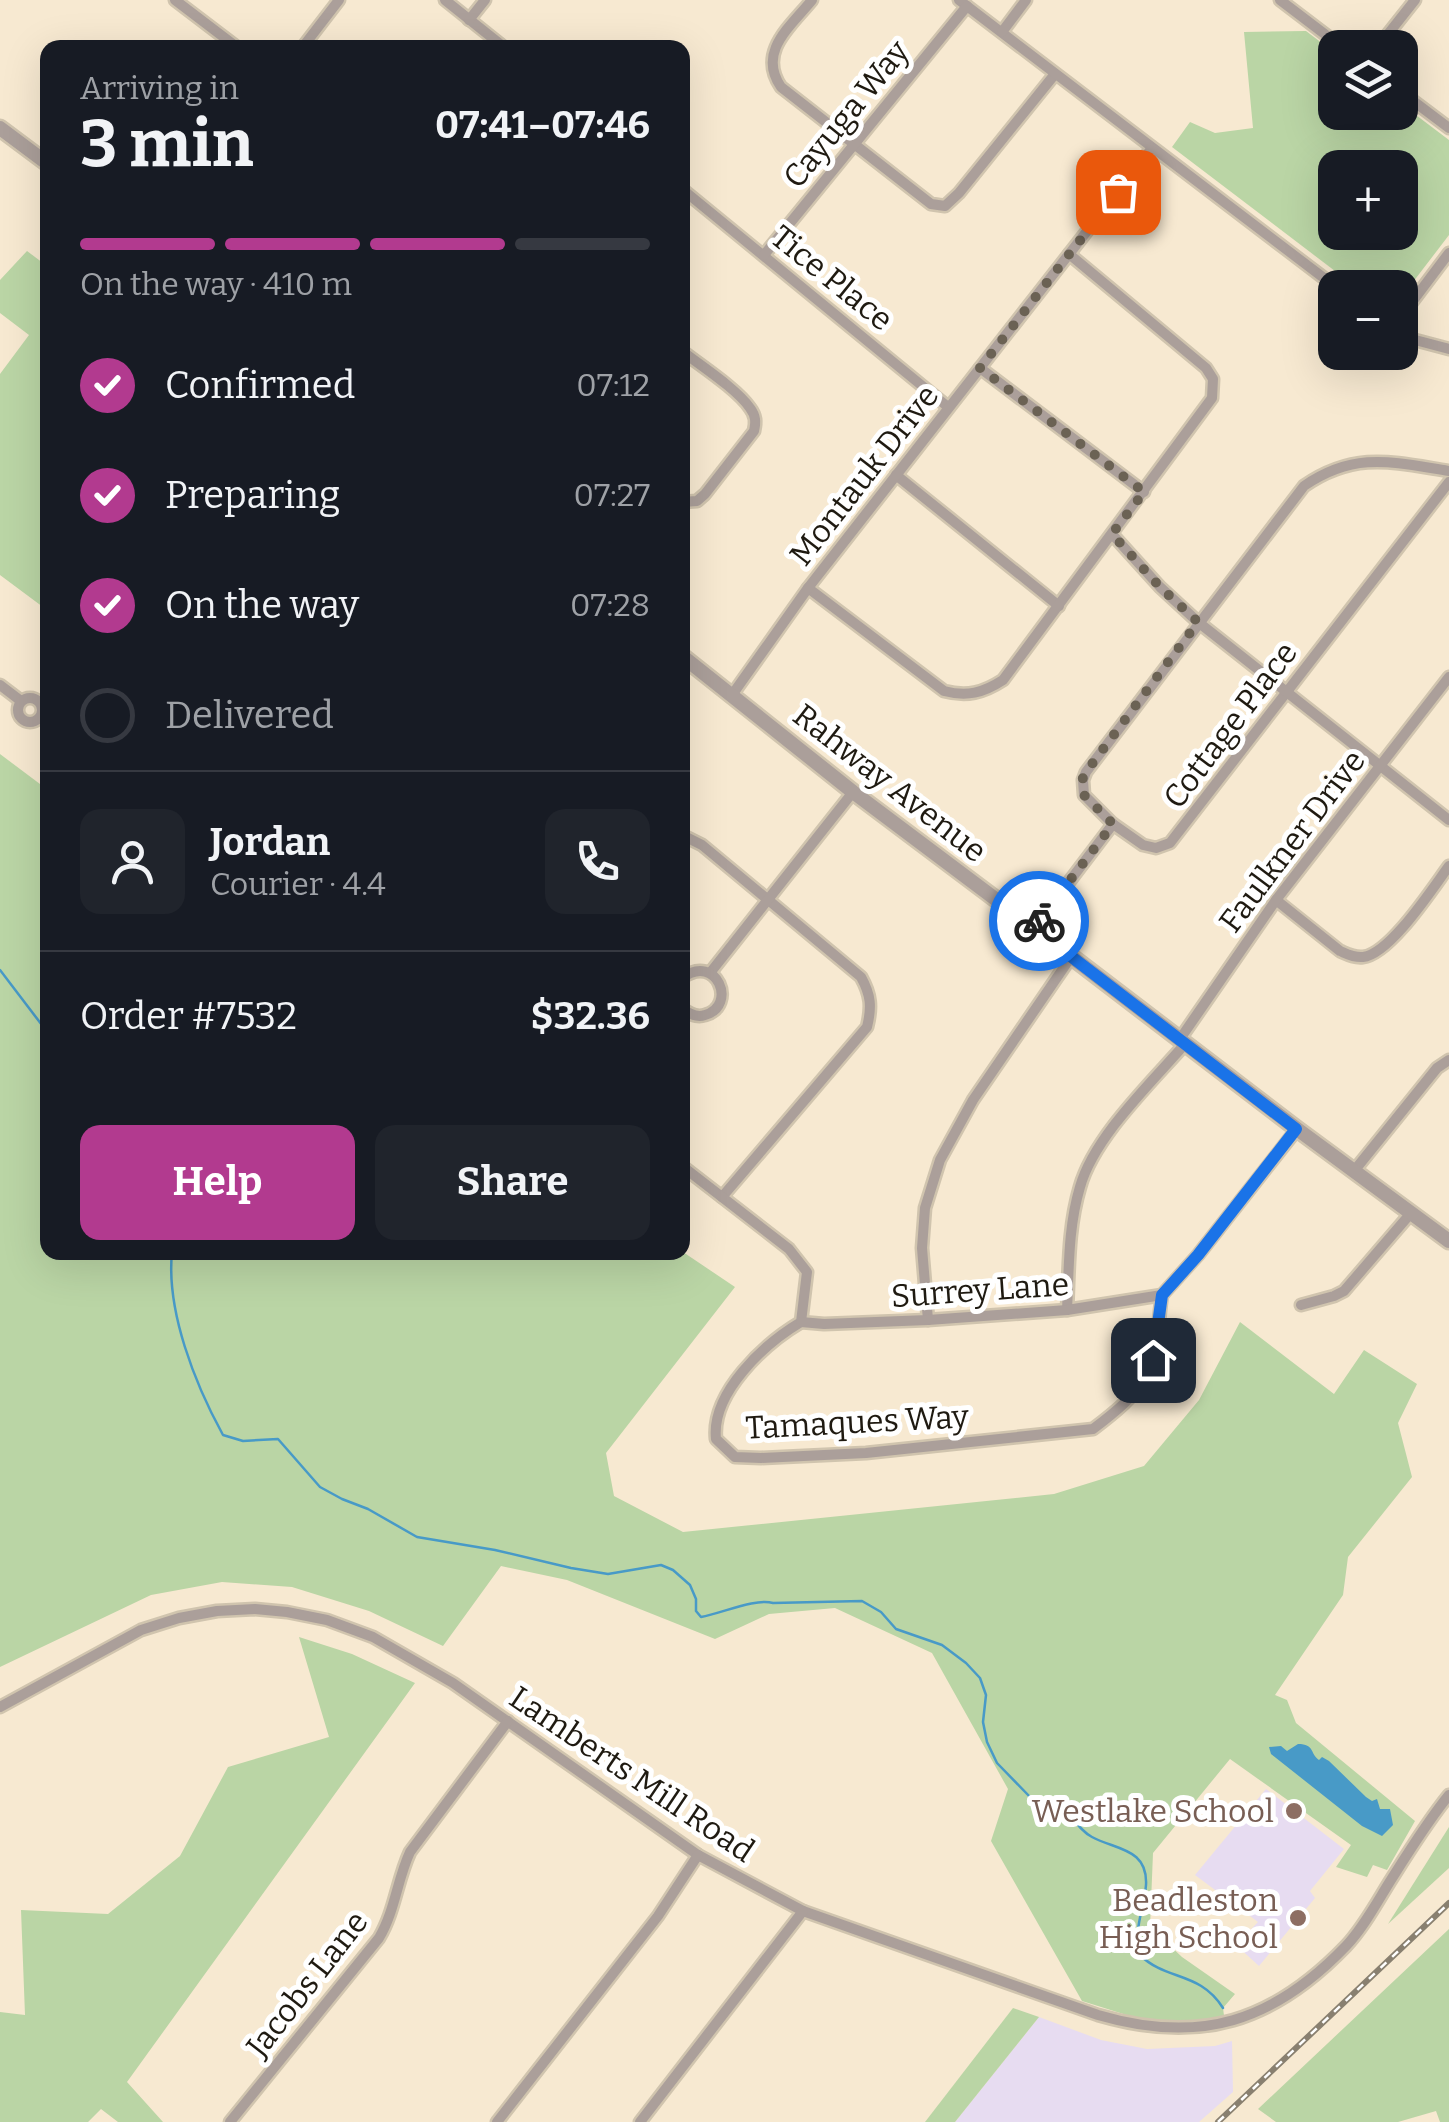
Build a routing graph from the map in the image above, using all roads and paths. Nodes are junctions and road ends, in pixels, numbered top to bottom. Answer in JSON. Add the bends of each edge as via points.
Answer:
{"nodes":[{"id":1,"x":175,"y":0,"type":"edge"},
{"id":2,"x":339,"y":0,"type":"edge"},
{"id":3,"x":445,"y":0,"type":"edge"},
{"id":4,"x":485,"y":0,"type":"edge"},
{"id":5,"x":812,"y":0,"type":"edge"},
{"id":6,"x":1026,"y":0,"type":"edge"},
{"id":7,"x":1280,"y":0,"type":"edge"},
{"id":8,"x":1416,"y":0,"type":"edge"},
{"id":9,"x":963,"y":3,"type":"edge"},
{"id":10,"x":469,"y":20,"type":"junction"},
{"id":11,"x":1319,"y":30,"type":"edge"},
{"id":12,"x":1392,"y":30,"type":"edge"},
{"id":13,"x":1002,"y":32,"type":"junction"},
{"id":14,"x":228,"y":40,"type":"edge"},
{"id":15,"x":308,"y":40,"type":"edge"},
{"id":16,"x":495,"y":40,"type":"edge"},
{"id":17,"x":1055,"y":74,"type":"junction"},
{"id":18,"x":1418,"y":104,"type":"edge"},
{"id":19,"x":0,"y":128,"type":"edge"},
{"id":20,"x":1449,"y":128,"type":"edge"},
{"id":21,"x":854,"y":144,"type":"junction"},
{"id":22,"x":1152,"y":148,"type":"junction"},
{"id":23,"x":40,"y":158,"type":"edge"},
{"id":24,"x":690,"y":195,"type":"edge"},
{"id":25,"x":1449,"y":253,"type":"edge"},
{"id":26,"x":764,"y":254,"type":"junction"},
{"id":27,"x":1069,"y":254,"type":"junction"},
{"id":28,"x":1318,"y":274,"type":"edge"},
{"id":29,"x":1418,"y":294,"type":"edge"},
{"id":30,"x":1418,"y":341,"type":"edge"},
{"id":31,"x":1449,"y":349,"type":"edge"},
{"id":32,"x":690,"y":357,"type":"edge"},
{"id":33,"x":980,"y":368,"type":"junction"},
{"id":34,"x":948,"y":407,"type":"junction"},
{"id":35,"x":1449,"y":471,"type":"edge"},
{"id":36,"x":896,"y":475,"type":"junction"},
{"id":37,"x":1449,"y":482,"type":"edge"},
{"id":38,"x":1144,"y":492,"type":"junction"},
{"id":39,"x":690,"y":501,"type":"edge"},
{"id":40,"x":1112,"y":534,"type":"junction"},
{"id":41,"x":808,"y":588,"type":"junction"},
{"id":42,"x":1058,"y":606,"type":"junction"},
{"id":43,"x":1198,"y":622,"type":"junction"},
{"id":44,"x":690,"y":662,"type":"edge"},
{"id":45,"x":1449,"y":676,"type":"edge"},
{"id":46,"x":0,"y":684,"type":"edge"},
{"id":47,"x":1286,"y":692,"type":"junction"},
{"id":48,"x":732,"y":695,"type":"junction"},
{"id":49,"x":21,"y":702,"type":"dead end"},
{"id":50,"x":1380,"y":766,"type":"junction"},
{"id":51,"x":853,"y":792,"type":"junction"},
{"id":52,"x":1449,"y":820,"type":"edge"},
{"id":53,"x":1113,"y":824,"type":"junction"},
{"id":54,"x":690,"y":839,"type":"edge"},
{"id":55,"x":1449,"y":866,"type":"edge"},
{"id":56,"x":769,"y":900,"type":"junction"},
{"id":57,"x":1276,"y":900,"type":"junction"},
{"id":58,"x":1034,"y":928,"type":"junction"},
{"id":59,"x":1071,"y":956,"type":"junction"},
{"id":60,"x":710,"y":973,"type":"junction"},
{"id":61,"x":690,"y":974,"type":"edge"},
{"id":62,"x":690,"y":1012,"type":"edge"},
{"id":63,"x":1182,"y":1042,"type":"junction"},
{"id":64,"x":1449,"y":1060,"type":"edge"},
{"id":65,"x":1296,"y":1129,"type":"junction"},
{"id":66,"x":1354,"y":1171,"type":"junction"},
{"id":67,"x":690,"y":1172,"type":"edge"},
{"id":68,"x":722,"y":1197,"type":"junction"},
{"id":69,"x":1411,"y":1213,"type":"junction"},
{"id":70,"x":1449,"y":1241,"type":"edge"},
{"id":71,"x":1162,"y":1295,"type":"junction"},
{"id":72,"x":1301,"y":1305,"type":"dead end"},
{"id":73,"x":1067,"y":1310,"type":"junction"},
{"id":74,"x":928,"y":1320,"type":"junction"},
{"id":75,"x":800,"y":1322,"type":"junction"},
{"id":76,"x":0,"y":1707,"type":"edge"},
{"id":77,"x":508,"y":1721,"type":"junction"},
{"id":78,"x":1449,"y":1794,"type":"edge"},
{"id":79,"x":698,"y":1855,"type":"junction"},
{"id":80,"x":803,"y":1911,"type":"junction"},
{"id":81,"x":230,"y":2122,"type":"edge"},
{"id":82,"x":497,"y":2122,"type":"edge"},
{"id":83,"x":640,"y":2122,"type":"edge"}],
"edges":[{"from":1,"to":14,"type":"street"},
{"from":2,"to":15,"type":"street"},
{"from":3,"to":10,"type":"street"},
{"from":4,"to":10,"type":"street"},
{"from":5,"to":21,"type":"street","via":[[774,48],[772,74]]},
{"from":6,"to":13,"type":"street"},
{"from":7,"to":11,"type":"street"},
{"from":8,"to":12,"type":"street"},
{"from":9,"to":13,"type":"street"},
{"from":9,"to":21,"type":"street","name":"Cayuga Way"},
{"from":10,"to":16,"type":"street"},
{"from":13,"to":17,"type":"street"},
{"from":17,"to":21,"type":"street","via":[[945,206],[931,204]]},
{"from":17,"to":22,"type":"street"},
{"from":18,"to":20,"type":"street"},
{"from":19,"to":23,"type":"street"},
{"from":21,"to":26,"type":"street","name":"Cayuga Way"},
{"from":22,"to":27,"type":"street","name":"Montauk Drive"},
{"from":22,"to":28,"type":"street"},
{"from":24,"to":26,"type":"street","name":"Tice Place"},
{"from":25,"to":29,"type":"street"},
{"from":26,"to":34,"type":"street","name":"Tice Place"},
{"from":27,"to":33,"type":"street","name":"Montauk Drive"},
{"from":27,"to":38,"type":"street","via":[[1193,354],[1213,379],[1206,409]]},
{"from":30,"to":31,"type":"street"},
{"from":32,"to":39,"type":"street","via":[[742,399],[756,421],[705,494]]},
{"from":33,"to":34,"type":"street","name":"Montauk Drive"},
{"from":33,"to":38,"type":"street"},
{"from":34,"to":36,"type":"street","name":"Montauk Drive"},
{"from":35,"to":43,"type":"street","via":[[1362,462],[1323,473],[1304,486]]},
{"from":36,"to":41,"type":"street","name":"Montauk Drive"},
{"from":36,"to":42,"type":"street"},
{"from":37,"to":47,"type":"street","name":"Cottage Place"},
{"from":38,"to":40,"type":"street"},
{"from":40,"to":42,"type":"street"},
{"from":40,"to":43,"type":"street"},
{"from":41,"to":42,"type":"street","via":[[944,690],[960,695],[1003,680]]},
{"from":41,"to":48,"type":"street","name":"Montauk Drive"},
{"from":43,"to":47,"type":"street"},
{"from":43,"to":53,"type":"street","via":[[1082,780],[1088,802]]},
{"from":44,"to":48,"type":"street","name":"Rahway Avenue"},
{"from":45,"to":50,"type":"street","name":"Faulkner Drive"},
{"from":46,"to":49,"type":"street"},
{"from":47,"to":50,"type":"street"},
{"from":47,"to":53,"type":"street","name":"Cottage Place","via":[[1170,843],[1143,845]]},
{"from":48,"to":51,"type":"street","name":"Rahway Avenue"},
{"from":50,"to":52,"type":"street"},
{"from":50,"to":57,"type":"street","name":"Faulkner Drive"},
{"from":51,"to":56,"type":"street"},
{"from":51,"to":58,"type":"street","name":"Rahway Avenue"},
{"from":53,"to":58,"type":"street"},
{"from":54,"to":56,"type":"street"},
{"from":55,"to":57,"type":"street","via":[[1392,941],[1366,957],[1340,951]]},
{"from":56,"to":60,"type":"street"},
{"from":56,"to":68,"type":"street","via":[[861,977],[872,1009],[867,1027]]},
{"from":57,"to":63,"type":"street","name":"Faulkner Drive"},
{"from":58,"to":59,"type":"street","name":"Rahway Avenue"},
{"from":59,"to":63,"type":"street","name":"Rahway Avenue"},
{"from":59,"to":74,"type":"street","via":[[940,1160],[922,1248]]},
{"from":60,"to":61,"type":"street"},
{"from":60,"to":62,"type":"street","via":[[722,988],[720,1002],[704,1016]]},
{"from":63,"to":65,"type":"street","name":"Rahway Avenue"},
{"from":63,"to":73,"type":"street","name":"Faulkner Drive","via":[[1100,1143],[1080,1184]]},
{"from":64,"to":66,"type":"street"},
{"from":65,"to":66,"type":"street","name":"Rahway Avenue"},
{"from":65,"to":71,"type":"street"},
{"from":66,"to":69,"type":"street","name":"Rahway Avenue"},
{"from":67,"to":68,"type":"street"},
{"from":68,"to":75,"type":"street","via":[[808,1272]]},
{"from":69,"to":70,"type":"street","name":"Rahway Avenue"},
{"from":69,"to":72,"type":"street","via":[[1344,1290]]},
{"from":71,"to":73,"type":"street","name":"Surrey Lane"},
{"from":71,"to":75,"type":"street","name":"Tamaques Way","via":[[1147,1376],[1093,1429],[866,1454],[735,1456],[716,1439],[714,1424],[727,1393]]},
{"from":73,"to":74,"type":"street","name":"Surrey Lane"},
{"from":74,"to":75,"type":"street","name":"Surrey Lane"},
{"from":76,"to":77,"type":"street","name":"Lamberts Mill Road","via":[[141,1630],[255,1609],[327,1620],[373,1637]]},
{"from":77,"to":79,"type":"street","name":"Lamberts Mill Road"},
{"from":77,"to":81,"type":"street","name":"Jacobs Lane","via":[[410,1852],[379,1938]]},
{"from":78,"to":80,"type":"street","name":"Lamberts Mill Road","via":[[1346,1946],[1288,1996],[1234,2022],[1171,2029],[1116,2021]]},
{"from":79,"to":80,"type":"street","name":"Lamberts Mill Road"},
{"from":79,"to":82,"type":"street"},
{"from":80,"to":83,"type":"street"}]}
